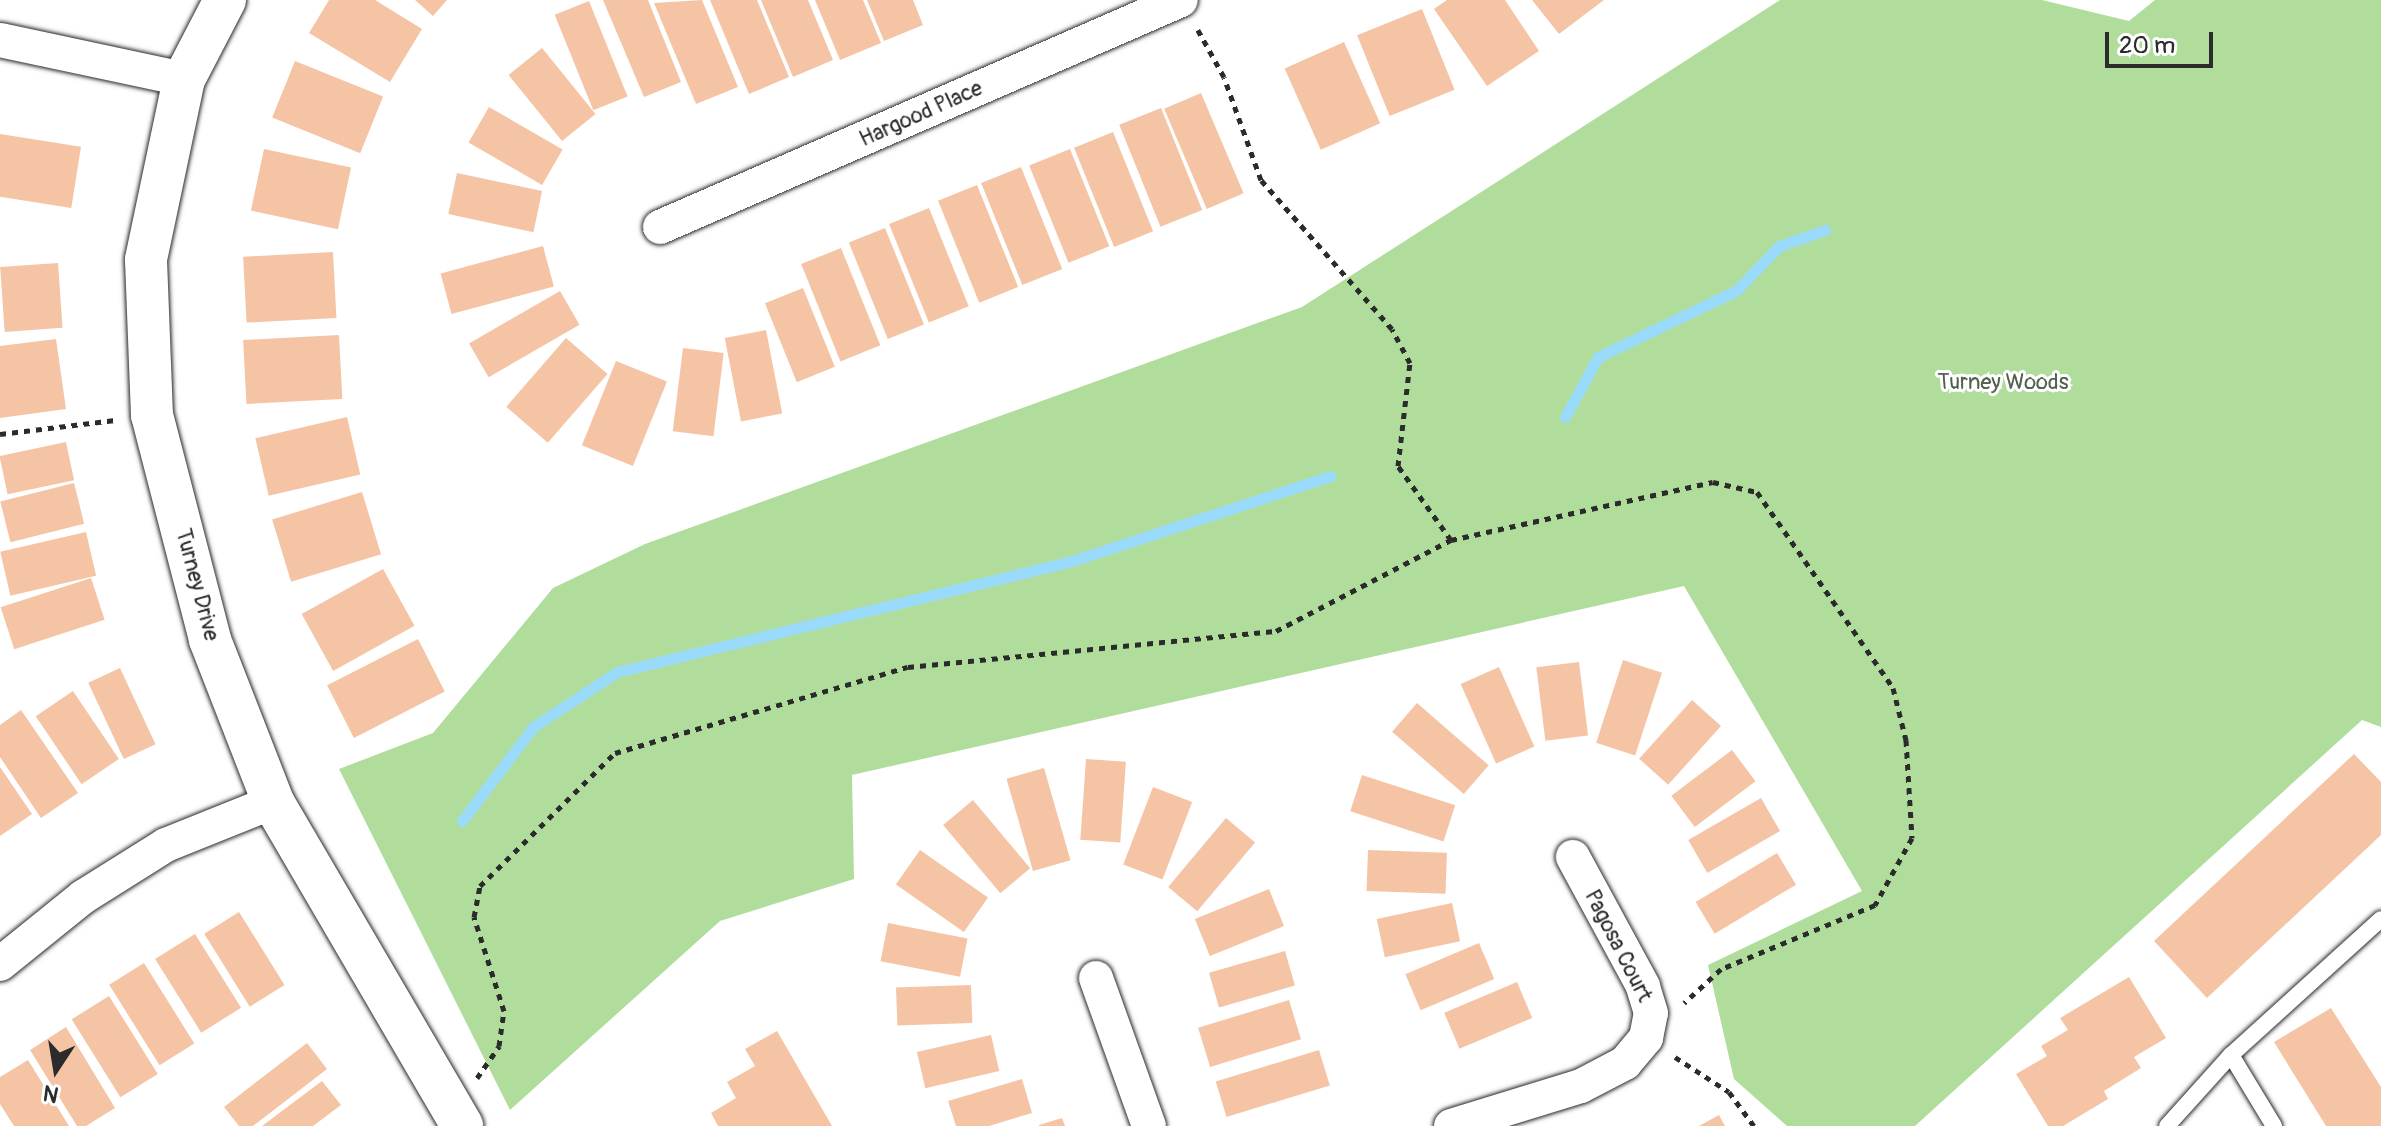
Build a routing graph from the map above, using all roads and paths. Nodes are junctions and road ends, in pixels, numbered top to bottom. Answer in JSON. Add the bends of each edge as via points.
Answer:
{"nodes":[{"id":1,"x":225,"y":0,"type":"edge"},
{"id":2,"x":1181,"y":0,"type":"edge"},
{"id":3,"x":0,"y":40,"type":"edge"},
{"id":4,"x":184,"y":79,"type":"junction"},
{"id":5,"x":660,"y":227,"type":"dead end"},
{"id":6,"x":152,"y":415,"type":"junction"},
{"id":7,"x":0,"y":434,"type":"edge"},
{"id":8,"x":1451,"y":540,"type":"junction"},
{"id":9,"x":273,"y":802,"type":"junction"},
{"id":10,"x":1573,"y":857,"type":"dead end"},
{"id":11,"x":2381,"y":919,"type":"edge"},
{"id":12,"x":0,"y":964,"type":"edge"},
{"id":13,"x":1096,"y":978,"type":"dead end"},
{"id":14,"x":1646,"y":1038,"type":"junction"},
{"id":15,"x":2231,"y":1055,"type":"junction"},
{"id":16,"x":458,"y":1119,"type":"edge"},
{"id":17,"x":1149,"y":1126,"type":"edge"},
{"id":18,"x":1451,"y":1126,"type":"edge"},
{"id":19,"x":1754,"y":1126,"type":"edge"},
{"id":20,"x":2167,"y":1126,"type":"edge"},
{"id":21,"x":2274,"y":1126,"type":"edge"}],
"edges":[{"from":1,"to":4,"type":"street","name":"Turney Drive"},
{"from":2,"to":5,"type":"street","name":"Hargood Place"},
{"from":2,"to":8,"type":"path","via":[[1224,77],[1261,180],[1392,329],[1410,363],[1398,466]]},
{"from":3,"to":4,"type":"street"},
{"from":4,"to":6,"type":"street","name":"Turney Drive","via":[[146,260]]},
{"from":6,"to":7,"type":"path"},
{"from":6,"to":9,"type":"street","name":"Turney Drive","via":[[210,640]]},
{"from":8,"to":14,"type":"path","via":[[1713,482],[1757,492],[1893,688],[1906,740],[1912,838],[1875,905],[1721,969]]},
{"from":8,"to":16,"type":"path","via":[[1276,631],[908,667],[615,753],[480,886],[474,917],[504,1011],[499,1046]]},
{"from":9,"to":12,"type":"street","via":[[166,845],[83,897]]},
{"from":9,"to":16,"type":"street","name":"Turney Drive"},
{"from":10,"to":14,"type":"street","name":"Pagosa Court","via":[[1643,986],[1651,1013]]},
{"from":11,"to":15,"type":"lane"},
{"from":13,"to":17,"type":"street"},
{"from":14,"to":18,"type":"street","via":[[1625,1063],[1581,1086]]},
{"from":14,"to":19,"type":"path","via":[[1729,1092]]},
{"from":15,"to":20,"type":"lane"},
{"from":15,"to":21,"type":"lane"}]}
